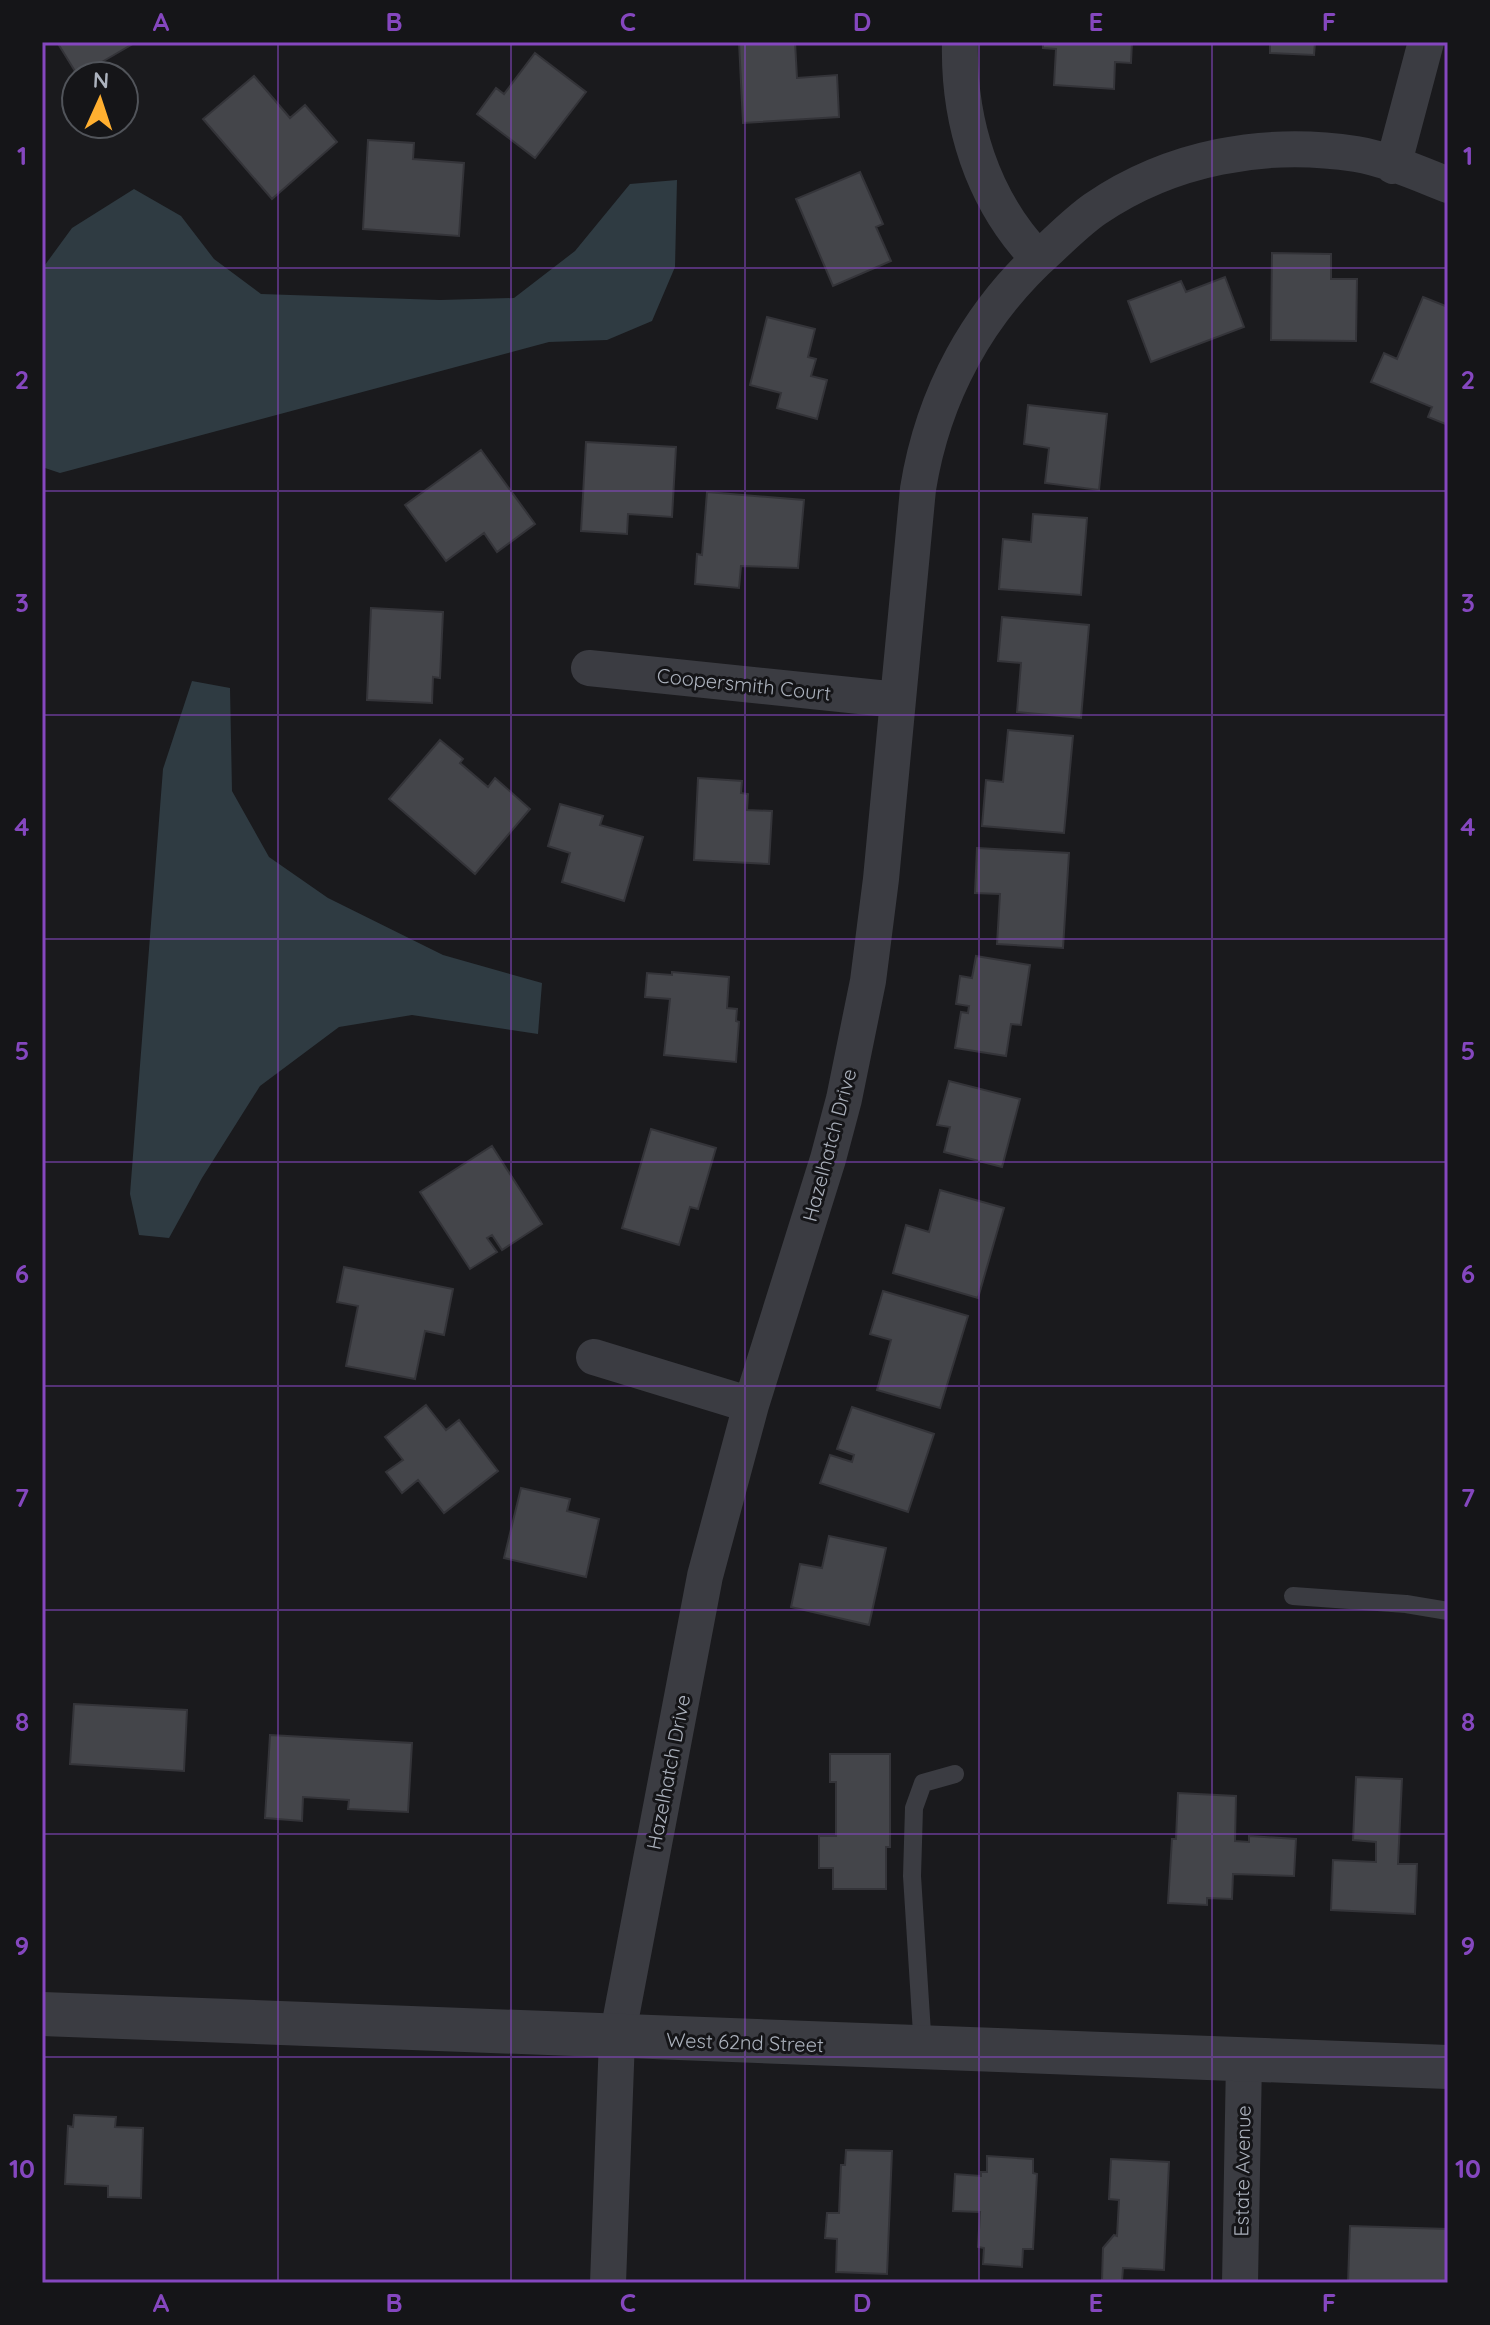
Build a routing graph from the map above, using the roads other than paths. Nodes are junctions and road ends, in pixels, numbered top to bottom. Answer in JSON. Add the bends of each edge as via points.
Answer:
{"nodes":[{"id":1,"x":960,"y":42,"type":"edge"},
{"id":2,"x":1426,"y":42,"type":"edge"},
{"id":3,"x":1393,"y":166,"type":"junction"},
{"id":4,"x":1448,"y":185,"type":"edge"},
{"id":5,"x":1038,"y":258,"type":"junction"},
{"id":6,"x":589,"y":668,"type":"dead end"},
{"id":7,"x":898,"y":700,"type":"junction"},
{"id":8,"x":594,"y":1357,"type":"dead end"},
{"id":9,"x":751,"y":1405,"type":"junction"},
{"id":10,"x":1293,"y":1596,"type":"dead end"},
{"id":11,"x":1448,"y":1611,"type":"edge"},
{"id":12,"x":955,"y":1774,"type":"dead end"},
{"id":13,"x":42,"y":2014,"type":"edge"},
{"id":14,"x":617,"y":2038,"type":"junction"},
{"id":15,"x":923,"y":2049,"type":"junction"},
{"id":16,"x":1244,"y":2060,"type":"junction"},
{"id":17,"x":1448,"y":2067,"type":"edge"},
{"id":18,"x":608,"y":2283,"type":"edge"},
{"id":19,"x":1240,"y":2283,"type":"edge"}],
"edges":[{"from":1,"to":5,"type":"street","via":[[962,92],[975,153],[1012,228]]},
{"from":2,"to":3,"type":"street"},
{"from":3,"to":4,"type":"street","name":"Hazelhatch Drive"},
{"from":3,"to":5,"type":"street","name":"Hazelhatch Drive","via":[[1355,154],[1325,152],[1278,149],[1221,155],[1130,188],[1086,216]]},
{"from":5,"to":7,"type":"street","name":"Hazelhatch Drive","via":[[973,337],[931,429],[918,489]]},
{"from":6,"to":7,"type":"street","name":"Coopersmith Court"},
{"from":7,"to":9,"type":"street","name":"Hazelhatch Drive","via":[[877,918],[857,1040],[828,1159]]},
{"from":8,"to":9,"type":"street"},
{"from":9,"to":14,"type":"street","name":"Hazelhatch Drive","via":[[705,1576]]},
{"from":10,"to":11,"type":"lane"},
{"from":12,"to":15,"type":"lane","via":[[923,1783],[914,1808],[912,1876]]},
{"from":13,"to":14,"type":"street","name":"West 62nd Street"},
{"from":14,"to":15,"type":"street","name":"West 62nd Street"},
{"from":14,"to":18,"type":"street","name":"Hazelhatch Drive"},
{"from":15,"to":16,"type":"street","name":"West 62nd Street"},
{"from":16,"to":17,"type":"street","name":"West 62nd Street"},
{"from":16,"to":19,"type":"street","name":"Estate Avenue"}]}
